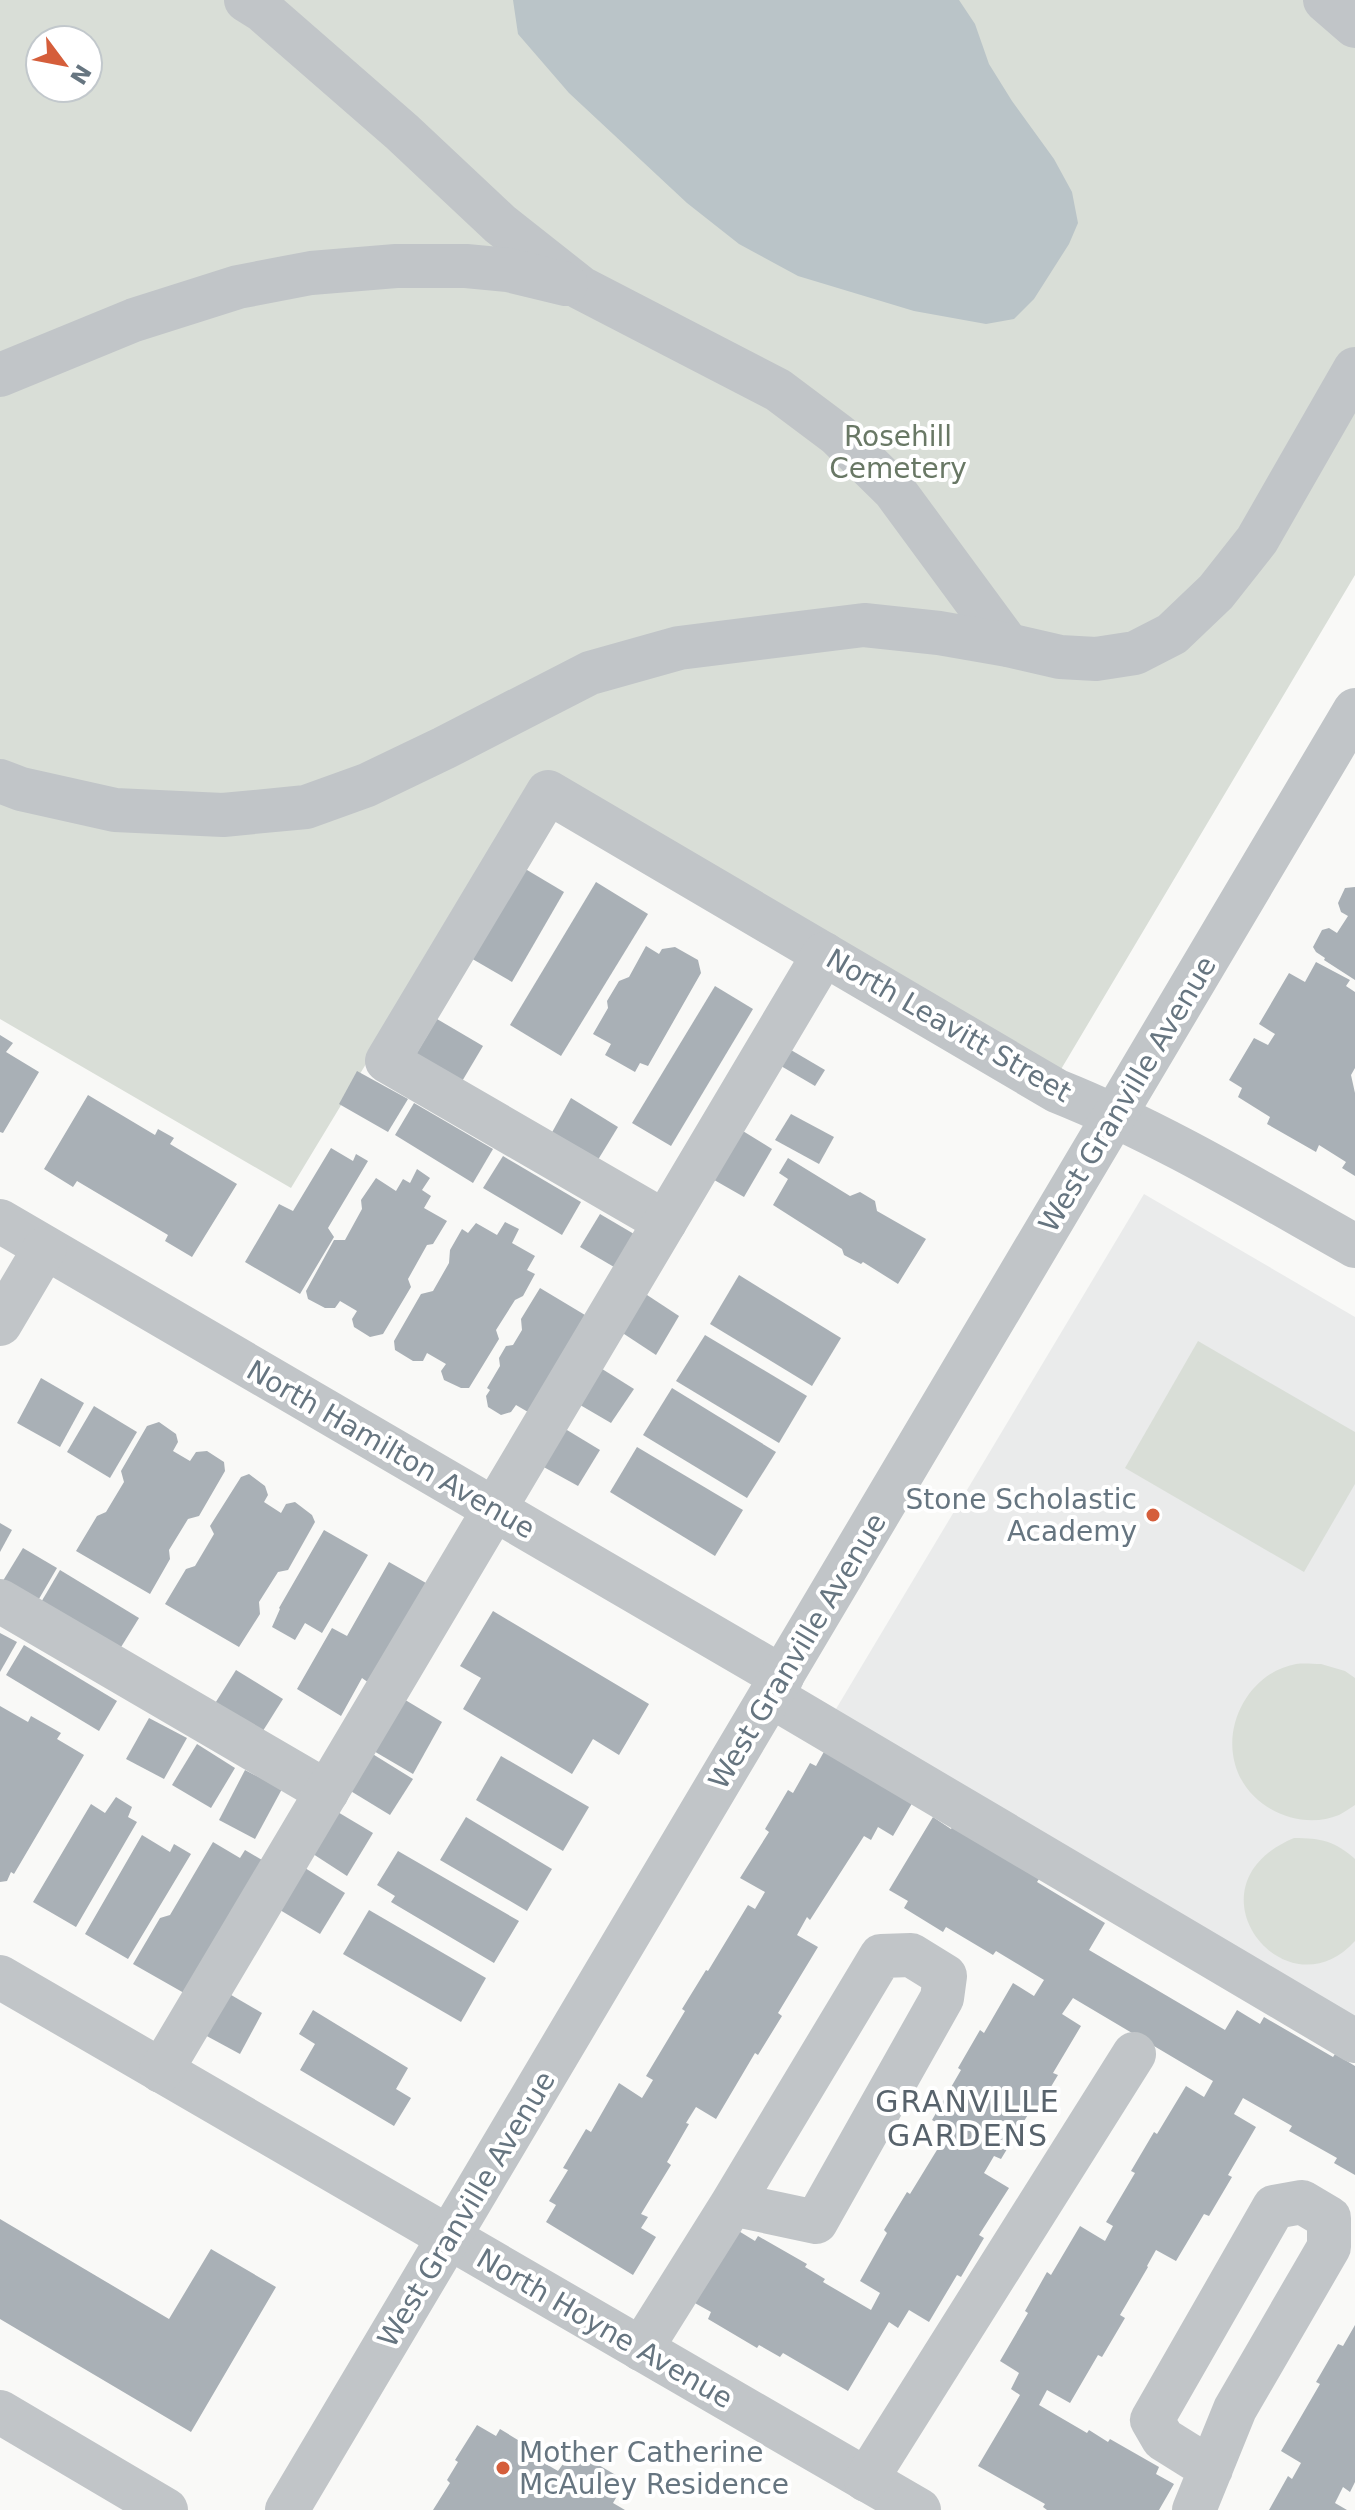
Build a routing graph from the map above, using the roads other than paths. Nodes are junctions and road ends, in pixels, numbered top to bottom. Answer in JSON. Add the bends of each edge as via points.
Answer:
{"nodes":[{"id":1,"x":246,"y":0,"type":"edge"},
{"id":2,"x":1325,"y":0,"type":"edge"},
{"id":3,"x":1355,"y":26,"type":"edge"},
{"id":4,"x":581,"y":288,"type":"junction"},
{"id":5,"x":1355,"y":369,"type":"edge"},
{"id":6,"x":0,"y":375,"type":"edge"},
{"id":7,"x":1008,"y":645,"type":"junction"},
{"id":8,"x":1355,"y":710,"type":"edge"},
{"id":9,"x":0,"y":781,"type":"edge"},
{"id":10,"x":824,"y":954,"type":"junction"},
{"id":11,"x":1115,"y":1114,"type":"junction"},
{"id":12,"x":0,"y":1221,"type":"edge"},
{"id":13,"x":665,"y":1222,"type":"junction"},
{"id":14,"x":1355,"y":1246,"type":"edge"},
{"id":15,"x":45,"y":1248,"type":"junction"},
{"id":16,"x":0,"y":1324,"type":"edge"},
{"id":17,"x":495,"y":1509,"type":"junction"},
{"id":18,"x":0,"y":1601,"type":"edge"},
{"id":19,"x":776,"y":1686,"type":"junction"},
{"id":20,"x":327,"y":1792,"type":"junction"},
{"id":21,"x":0,"y":1977,"type":"edge"},
{"id":22,"x":1355,"y":2041,"type":"edge"},
{"id":23,"x":1134,"y":2054,"type":"dead end"},
{"id":24,"x":161,"y":2071,"type":"junction"},
{"id":25,"x":732,"y":2204,"type":"junction"},
{"id":26,"x":449,"y":2237,"type":"junction"},
{"id":27,"x":641,"y":2349,"type":"junction"},
{"id":28,"x":0,"y":2412,"type":"edge"},
{"id":29,"x":1211,"y":2469,"type":"junction"},
{"id":30,"x":866,"y":2480,"type":"junction"},
{"id":31,"x":166,"y":2510,"type":"edge"},
{"id":32,"x":287,"y":2510,"type":"edge"},
{"id":33,"x":919,"y":2510,"type":"edge"},
{"id":34,"x":1194,"y":2510,"type":"edge"}],
"edges":[{"from":1,"to":4,"type":"street","via":[[402,132],[500,224]]},
{"from":2,"to":3,"type":"street"},
{"from":4,"to":6,"type":"street","via":[[466,266],[311,273],[238,287],[134,320]]},
{"from":4,"to":7,"type":"street","via":[[778,390],[838,435],[894,490]]},
{"from":5,"to":7,"type":"street","via":[[1257,540],[1216,592],[1172,634],[1135,653],[1096,659]]},
{"from":7,"to":9,"type":"street","via":[[864,625],[679,648],[590,673],[367,785],[306,807],[223,815],[115,810]]},
{"from":8,"to":11,"type":"street","name":"West Granville Avenue"},
{"from":10,"to":11,"type":"street","name":"North Leavitt Street","via":[[1057,1091]]},
{"from":10,"to":13,"type":"street"},
{"from":10,"to":13,"type":"street","name":"North Leavitt Street","via":[[548,792],[387,1061]]},
{"from":11,"to":14,"type":"street","name":"North Leavitt Street"},
{"from":11,"to":19,"type":"street","name":"West Granville Avenue"},
{"from":12,"to":15,"type":"street","name":"North Hamilton Avenue"},
{"from":13,"to":17,"type":"street"},
{"from":15,"to":16,"type":"street"},
{"from":15,"to":17,"type":"street","name":"North Hamilton Avenue"},
{"from":17,"to":19,"type":"street","name":"North Hamilton Avenue"},
{"from":17,"to":20,"type":"street"},
{"from":18,"to":20,"type":"street"},
{"from":19,"to":22,"type":"street","name":"North Hamilton Avenue"},
{"from":19,"to":26,"type":"street","name":"West Granville Avenue"},
{"from":20,"to":24,"type":"street"},
{"from":21,"to":24,"type":"street","name":"North Hoyne Avenue"},
{"from":23,"to":30,"type":"street"},
{"from":24,"to":26,"type":"street","name":"North Hoyne Avenue"},
{"from":25,"to":25,"type":"street","via":[[881,1956],[911,1955],[945,1976],[942,1998],[816,2222]]},
{"from":25,"to":27,"type":"street"},
{"from":26,"to":27,"type":"street","name":"North Hoyne Avenue"},
{"from":26,"to":32,"type":"street","name":"West Granville Avenue"},
{"from":27,"to":30,"type":"street","name":"North Hoyne Avenue"},
{"from":28,"to":31,"type":"street"},
{"from":29,"to":29,"type":"street","via":[[1235,2409],[1329,2247],[1329,2218],[1302,2202],[1274,2207],[1152,2420],[1163,2439]]},
{"from":29,"to":34,"type":"street"},
{"from":30,"to":33,"type":"street","name":"North Hoyne Avenue"}]}
